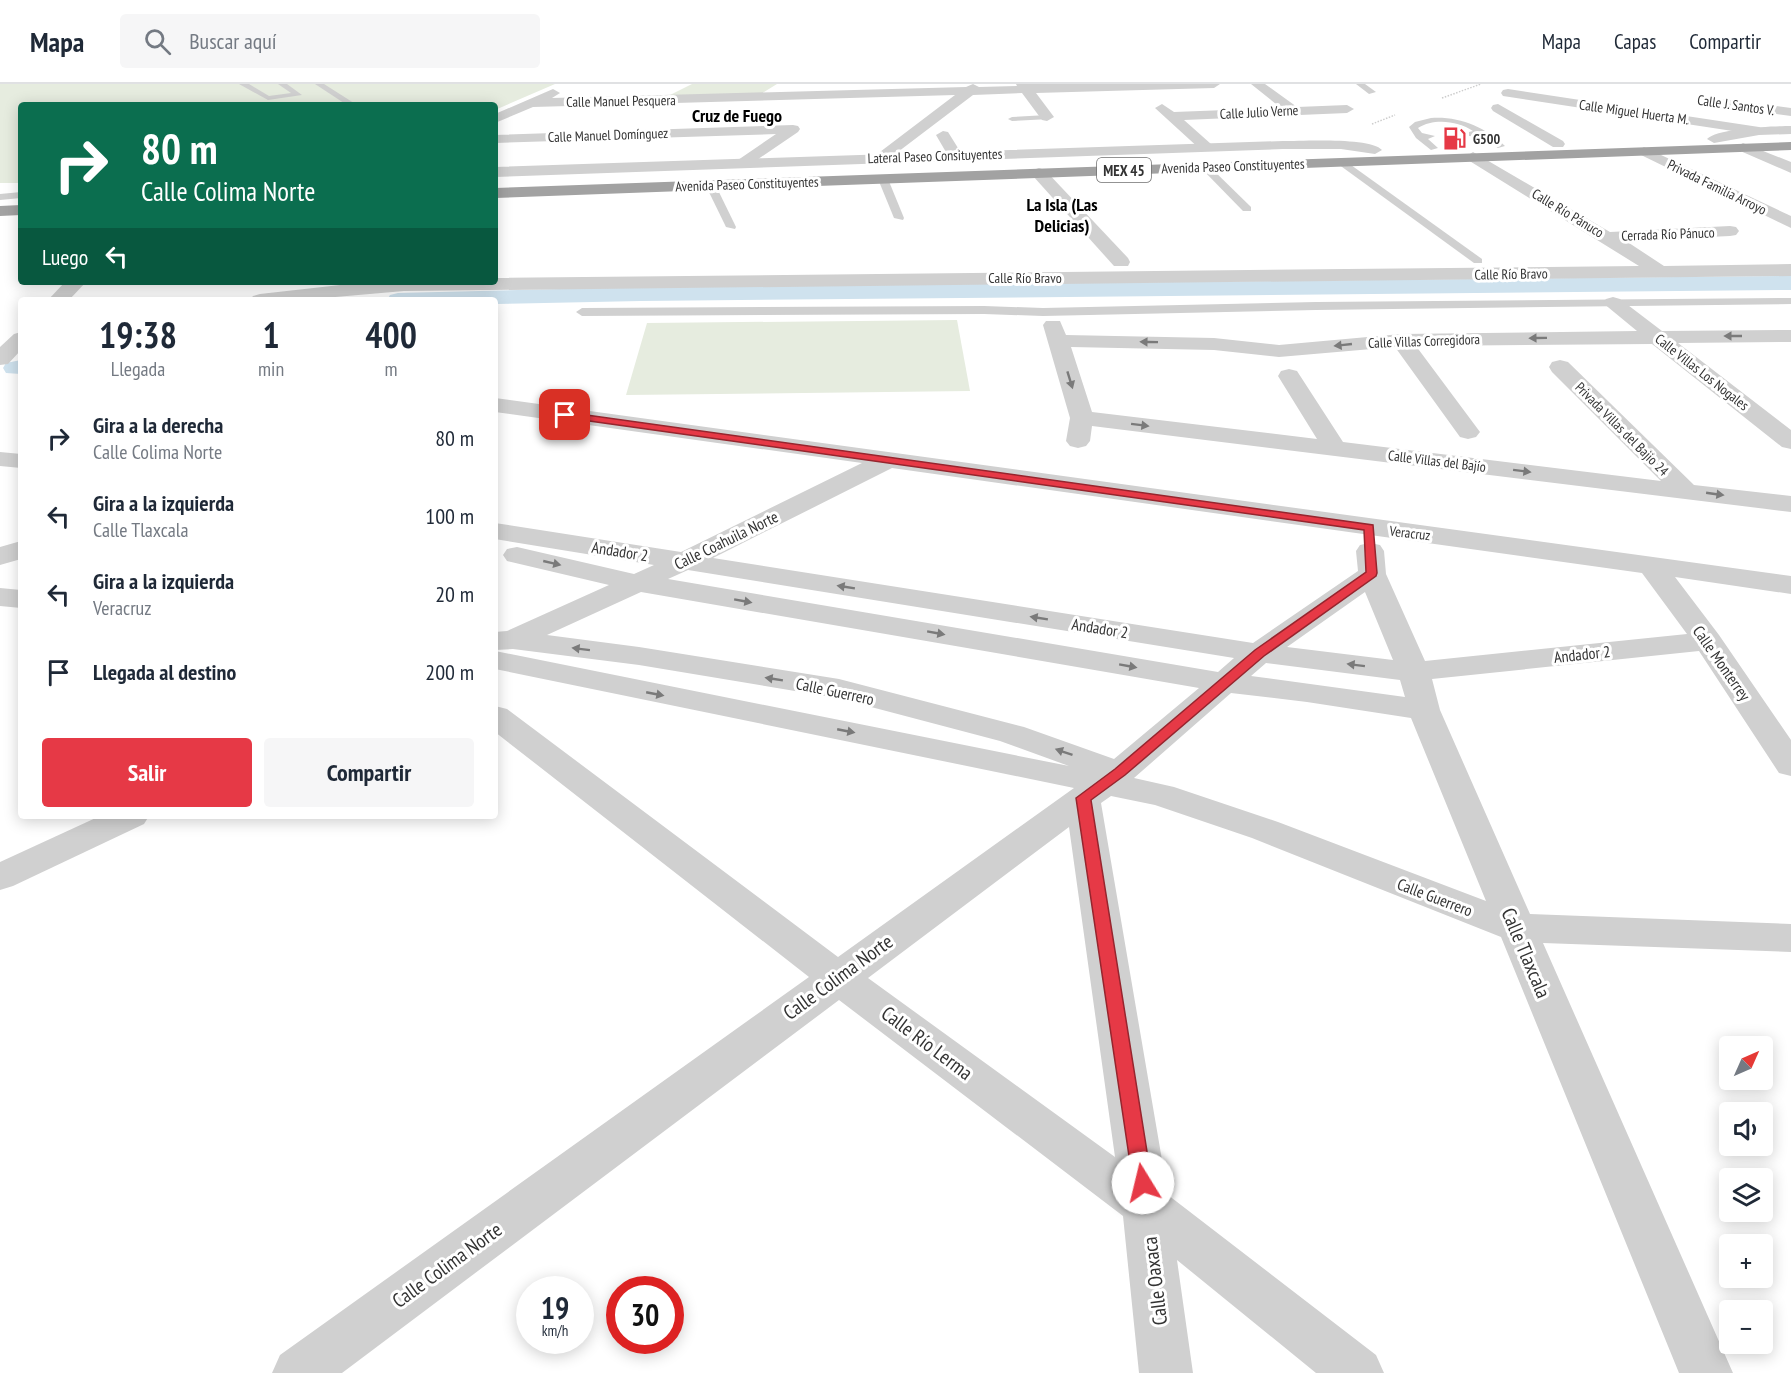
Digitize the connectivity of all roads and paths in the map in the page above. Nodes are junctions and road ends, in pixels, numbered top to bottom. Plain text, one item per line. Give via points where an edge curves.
1 (243, 84) edge
2 (282, 84) edge
3 (319, 84) edge
4 (689, 84) edge
5 (864, 84) edge
6 (1214, 84) edge
7 (1257, 84) edge
8 (1360, 84) edge
9 (1137, 85) edge
10 (973, 87) edge
11 (1024, 87) edge
12 (563, 89) dead end
13 (1372, 92) dead end
14 (1508, 93) dead end
15 (849, 94) junction
16 (1298, 94) dead end
17 (1277, 98) junction
18 (655, 100) junction
19 (348, 102) edge
20 (532, 103) junction
21 (1498, 108) dead end
22 (1347, 109) dead end
23 (1293, 110) junction
24 (821, 112) dead end
25 (1791, 112) edge
26 (1171, 116) junction
27 (1047, 117) joint
28 (498, 118) edge
29 (1012, 119) dead end
30 (1683, 124) junction
31 (1791, 129) edge
32 (1760, 131) junction
33 (1483, 134) junction
34 (944, 135) dead end
35 (1465, 135) dead end
36 (1791, 137) edge
37 (498, 139) edge
38 (1714, 139) junction
39 (1433, 142) junction
40 (1558, 144) junction
41 (1501, 146) junction
42 (1791, 146) edge
43 (1206, 147) junction
44 (1748, 147) junction
45 (1375, 150) junction
46 (1791, 150) edge
47 (1644, 151) junction
48 (956, 156) junction
49 (1473, 157) junction
50 (881, 158) junction
51 (1341, 162) junction
52 (743, 163) junction
53 (1206, 167) junction
54 (1791, 168) edge
55 (498, 172) edge
56 (1039, 173) junction
57 (884, 179) junction
58 (498, 183) edge
59 (711, 186) junction
60 (498, 193) edge
61 (18, 196) edge
62 (0, 199) edge
63 (18, 200) edge
64 (1247, 209) dead end
65 (18, 210) edge
66 (0, 211) edge
67 (899, 218) dead end
68 (1791, 223) edge
69 (731, 227) dead end
70 (1730, 231) dead end
71 (1607, 237) junction
72 (1478, 261) dead end
73 (1121, 262) dead end
74 (1791, 270) edge
75 (1661, 272) junction
76 (498, 284) edge
77 (73, 285) edge
78 (404, 285) edge
79 (61, 297) edge
80 (281, 297) edge
81 (1791, 301) edge
82 (1613, 303) junction
83 (582, 312) dead end
84 (1657, 336) junction
85 (1791, 336) edge
86 (1401, 340) junction
87 (18, 342) edge
88 (8, 356) edge
89 (1560, 367) dead end
90 (1289, 376) dead end
91 (498, 405) edge
92 (1080, 430) joint
93 (1468, 432) dead end
94 (1791, 442) edge
95 (1335, 448) junction
96 (890, 459) junction
97 (1685, 490) junction
98 (1791, 504) edge
99 (1369, 527) junction
100 (498, 531) edge
101 (18, 550) edge
102 (498, 551) edge
103 (0, 557) edge
104 (683, 561) junction
105 (1650, 564) junction
106 (1371, 573) junction
107 (639, 583) junction
108 (1791, 585) edge
109 (0, 597) edge
110 (18, 599) edge
111 (1708, 641) junction
112 (499, 647) edge
113 (1259, 653) junction
114 (1414, 672) junction
115 (1225, 683) junction
116 (1424, 710) junction
117 (498, 718) edge
118 (1791, 765) edge
119 (1102, 785) junction
120 (125, 819) edge
121 (0, 877) edge
122 (1516, 928) junction
123 (1791, 938) edge
124 (837, 977) junction
125 (1146, 1206) junction
126 (300, 1373) edge
127 (1166, 1373) edge
128 (1357, 1373) edge
129 (1706, 1373) edge

1 - 2 lane via 268,98 298,95
3 - 19 lane
4 - 18 street
5 - 15 street
6 - 9 street, Calle Manuel Pesquera
7 - 17 street
8 - 13 lane
9 - 11 street, Calle Manuel Pesquera
9 - 26 street
10 - 11 street, Calle Manuel Pesquera
10 - 15 street, Calle Manuel Pesquera
10 - 50 street
11 - 27 street
12 - 20 street
14 - 30 street, Calle Miguel Huerta M.
15 - 18 street, Calle Manuel Pesquera
15 - 24 street
16 - 17 street
17 - 23 street
18 - 20 street, Calle Manuel Pesquera
20 - 28 street
21 - 40 street
22 - 23 street, Calle Julio Verne
23 - 26 street, Calle Julio Verne
25 - 30 street, Calle J. Santos V. via 1707,98
26 - 43 street
27 - 29 lane
30 - 32 street, Calle Miguel Huerta M.
31 - 32 street
32 - 38 street
33 - 35 lane
33 - 39 lane via 1465,124 1428,121 1413,127 1419,136
33 - 41 lane
34 - 48 street
36 - 38 highway, Avenida Paseo Constituyentes / MEX 45
37 - 52 street, Calle Manuel Domínguez via 798,126
38 - 40 highway, Avenida Paseo Constituyentes / MEX 45
39 - 41 highway, Avenida Paseo Constituyentes / MEX 45
39 - 45 highway, Avenida Paseo Constituyentes / MEX 45
40 - 41 highway, Avenida Paseo Constituyentes / MEX 45
42 - 44 highway, Avenida Paseo Constituyentes / MEX 45
43 - 45 street, Lateral Paseo Consituyentes via 1335,145
43 - 48 street, Lateral Paseo Consituyentes
44 - 46 street
44 - 47 highway, Avenida Paseo Constituyentes / MEX 45
44 - 54 street
45 - 58 highway, Avenida Paseo Constituyentes / MEX 45
47 - 49 highway, Avenida Paseo Constituyentes / MEX 45
47 - 68 street, Privada Familia Arroyo
48 - 50 street, Lateral Paseo Consituyentes
49 - 51 highway, Avenida Paseo Constituyentes / MEX 45
49 - 71 street, Calle Río Pánuco
50 - 52 street, Lateral Paseo Consituyentes
51 - 53 highway, Avenida Paseo Constituyentes / MEX 45
51 - 72 lane
52 - 55 street, Lateral Paseo Consituyentes
53 - 56 highway, Avenida Paseo Constituyentes / MEX 45
53 - 64 lane
56 - 57 highway, Avenida Paseo Constituyentes / MEX 45
56 - 73 street
57 - 59 highway, Avenida Paseo Constituyentes / MEX 45
57 - 67 lane
59 - 60 highway, Avenida Paseo Constituyentes / MEX 45
59 - 69 lane
61 - 62 lane
62 - 63 highway
65 - 66 highway
70 - 71 street, Cerrada Río Pánuco
71 - 75 street, Calle Río Pánuco
74 - 75 street, Calle Río Bravo
75 - 76 street, Calle Río Bravo
77 - 79 street
78 - 80 street, Calle Río Bravo
81 - 82 lane
82 - 83 lane via 1043,312
82 - 84 street, Calle Villas Los Nogales
85 -> 84 street, Calle Villas Corregidora
84 -> 86 street, Calle Villas Corregidora
84 - 94 street, Calle Villas Los Nogales
86 -> 92 street, Calle Villas Corregidora via 1279,351 1056,333
86 - 93 street
87 - 88 street
89 - 97 street, Privada Villas del Bajio 24
90 - 95 street
91 - 96 street, Veracruz
92 -> 95 street, Calle Villas del Bajío
95 -> 97 street, Calle Villas del Bajío
96 - 99 street, Veracruz
96 - 104 street, Calle Coahuila Norte
97 -> 98 street, Calle Villas del Bajío
99 - 105 street, Veracruz
99 - 106 street, Calle Tlaxcala
100 - 104 street, Andador 2
101 - 103 street
102 -> 107 street, Andador 2
104 - 107 street, Calle Coahuila Norte
113 -> 104 street, Andador 2
105 - 108 street, Veracruz
105 - 111 street, Calle Monterrey
106 - 113 street, Calle Colima Norte
106 - 114 street, Calle Tlaxcala
107 - 112 street, Calle Coahuila Norte
107 -> 115 street, Andador 2
109 - 110 street
111 - 114 street, Andador 2
111 - 118 street, Calle Monterrey
112 - 119 street, Calle Guerrero
114 -> 113 street, Andador 2
113 - 115 street, Calle Colima Norte
114 - 116 street, Calle Tlaxcala
115 - 116 street, Andador 2
115 - 119 street, Calle Colima Norte
116 - 122 street, Calle Tlaxcala
117 - 124 street, Calle Río Lerma
119 - 122 street, Calle Guerrero via 1162,795 1265,830
119 - 124 street, Calle Colima Norte
119 - 125 street, Calle Oaxaca
120 - 121 street
122 - 123 street, Calle Guerrero
122 - 129 street, Calle Tlaxcala
124 - 125 street, Calle Río Lerma
124 - 126 street, Calle Colima Norte
125 - 127 street, Calle Oaxaca
125 - 128 street, Calle Río Lerma

